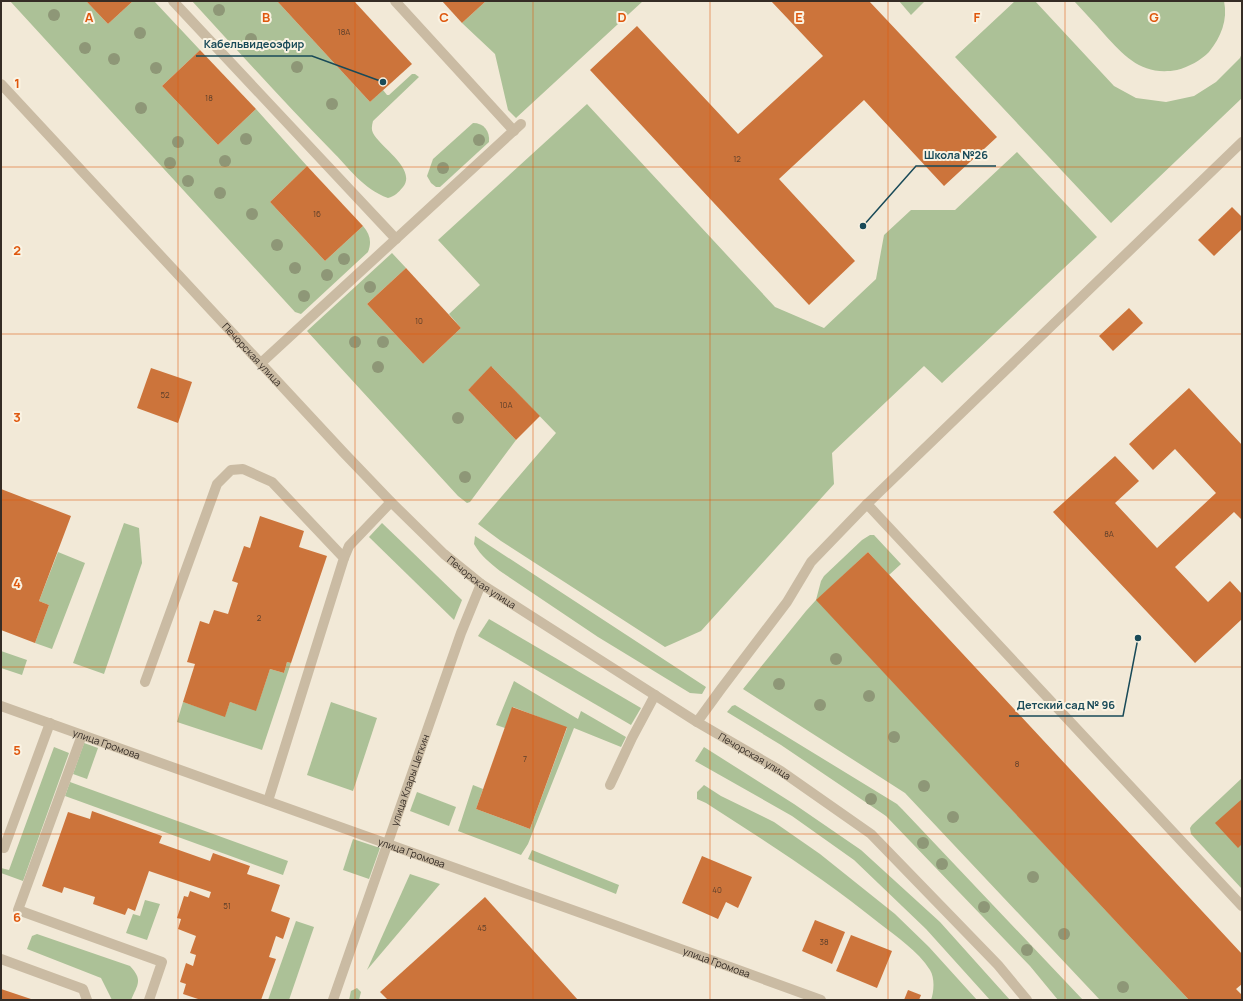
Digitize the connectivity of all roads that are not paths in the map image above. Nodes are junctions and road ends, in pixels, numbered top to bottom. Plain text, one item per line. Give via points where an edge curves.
1 (173, 1) edge
2 (395, 1) edge
3 (1, 84) edge
4 (1242, 142) edge
5 (396, 239) junction
6 (261, 363) junction
7 (391, 502) junction
8 (867, 504) junction
9 (344, 558) junction
10 (481, 584) junction
11 (145, 682) dead end
12 (655, 696) junction
13 (1, 706) edge
14 (697, 722) junction
15 (50, 723) junction
16 (82, 735) junction
17 (610, 785) dead end
18 (268, 801) junction
19 (387, 844) junction
20 (1, 847) edge
21 (1242, 906) edge
22 (1, 958) edge
23 (87, 1000) edge
24 (149, 1000) edge
25 (333, 1000) edge
26 (821, 1000) edge
27 (1027, 1000) edge

1 - 5 street
2 - 5 street via 518,128
3 - 6 street, Печорская улица
4 - 8 street
5 - 6 street
6 - 7 street, Печорская улица
7 - 9 street via 348,546
7 - 10 street, Печорская улица via 444,554
8 - 14 street via 811,562 787,602
8 - 21 street
9 - 11 street via 272,482 243,469 231,470 217,484
9 - 18 street
10 - 12 street, Печорская улица
10 - 19 street, улица Клары Цеткин via 461,633
12 - 14 street, Печорская улица
12 - 17 street
13 - 15 street, улица Громова
14 - 27 street, Печорская улица via 782,771 871,834 998,965
15 - 16 street, улица Громова
15 - 20 street via 4,848
16 - 18 street, улица Громова
16 - 24 street via 18,910 162,962
18 - 19 street, улица Громова
19 - 25 street, улица Клары Цеткин
19 - 26 street, улица Громова
22 - 23 street via 83,989

